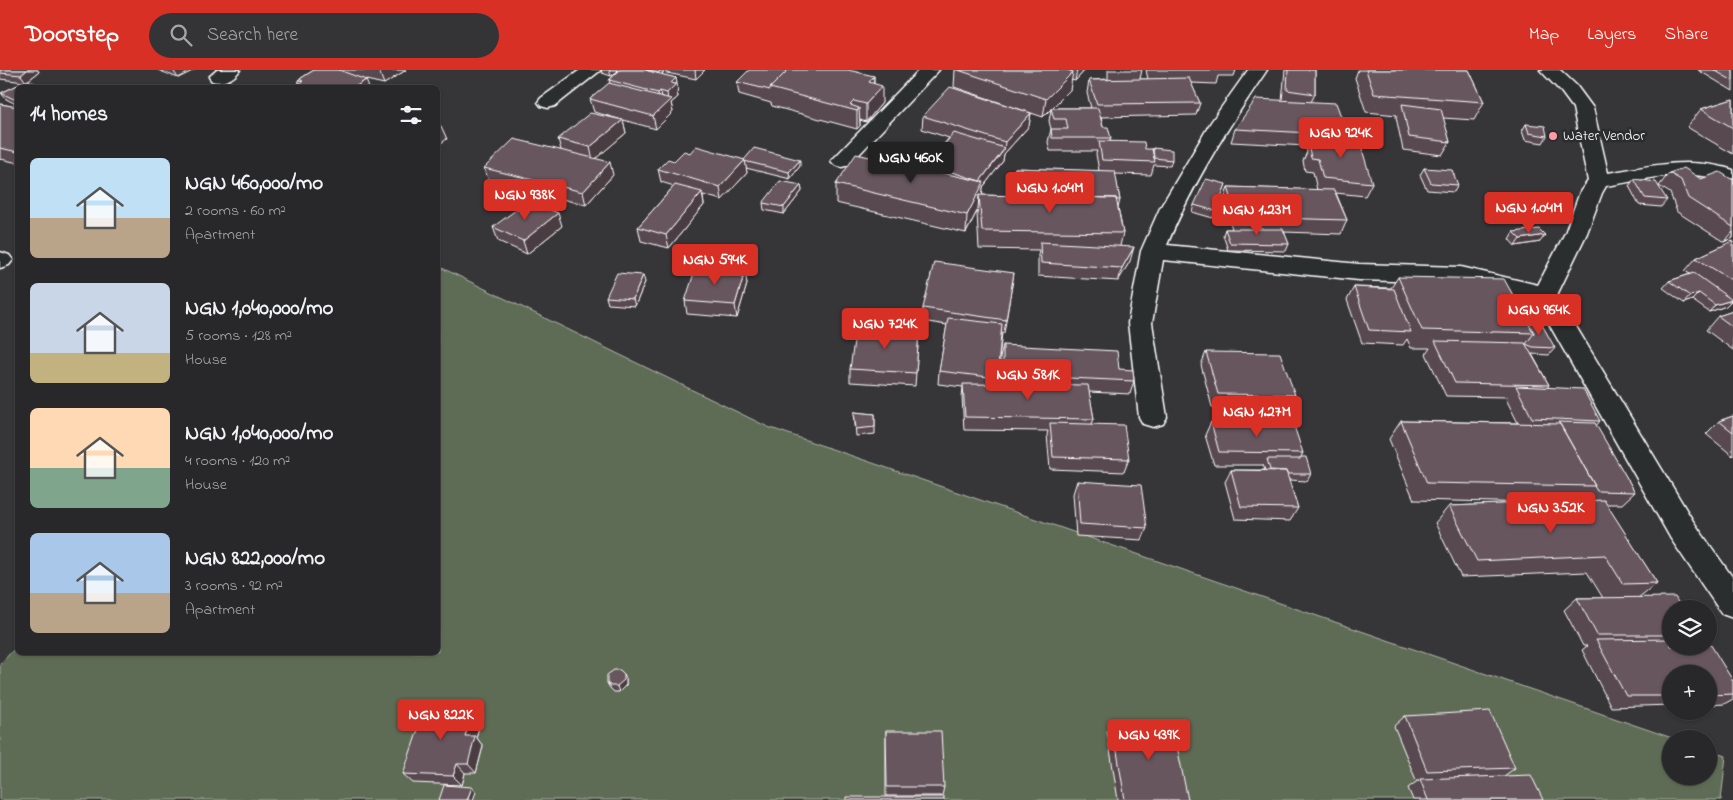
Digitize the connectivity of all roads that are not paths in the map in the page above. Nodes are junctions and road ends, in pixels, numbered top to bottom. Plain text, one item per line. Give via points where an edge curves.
1 (592, 70) edge
2 (930, 70) edge
3 (1258, 70) edge
4 (1550, 70) edge
5 (548, 102) dead end
6 (842, 161) dead end
7 (1733, 177) edge
8 (1599, 181) junction
9 (1152, 252) junction
10 (1544, 295) junction
11 (1153, 418) dead end
12 (1733, 604) edge

1 - 5 street
2 - 6 street
3 - 9 street via 1176,199
4 - 8 street via 1570,89 1582,108
7 - 8 street via 1704,169 1684,168
8 - 10 street
9 - 10 street via 1359,272 1461,275
9 - 11 street via 1140,323
10 - 12 street via 1682,530

